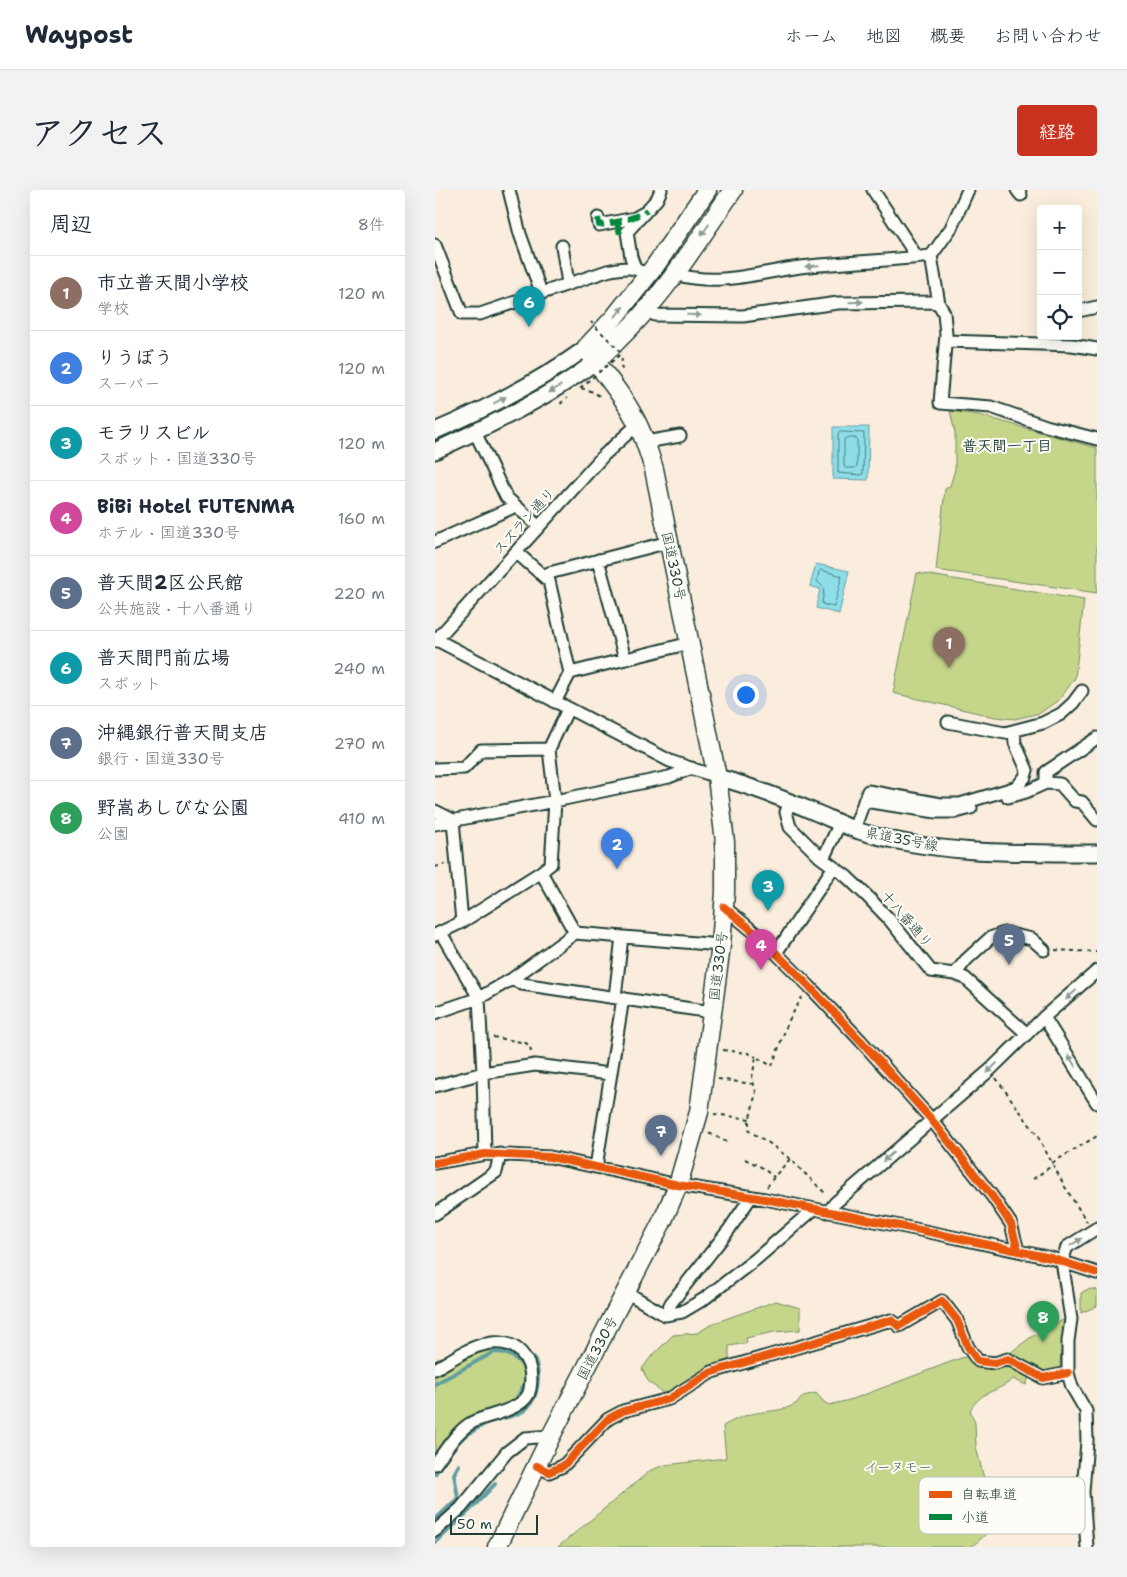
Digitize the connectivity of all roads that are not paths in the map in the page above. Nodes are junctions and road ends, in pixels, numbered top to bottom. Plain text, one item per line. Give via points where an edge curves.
1 (509, 190) edge
2 (661, 190) edge
3 (707, 190) edge
4 (733, 190) edge
5 (873, 190) edge
6 (968, 190) edge
7 (647, 210) junction
8 (598, 218) dead end
9 (617, 222) junction
10 (621, 238) dead end
11 (435, 245) edge
12 (562, 246) dead end
13 (931, 256) junction
14 (917, 257) junction
15 (642, 272) junction
16 (675, 274) junction
17 (568, 283) junction
18 (541, 292) junction
19 (939, 304) junction
20 (1097, 307) edge
21 (648, 308) junction
22 (1082, 309) edge
23 (946, 341) junction
24 (1072, 341) edge
25 (1097, 350) edge
26 (590, 355) junction
27 (638, 424) junction
28 (435, 432) edge
29 (475, 432) junction
30 (681, 436) dead end
31 (1097, 439) edge
32 (646, 442) junction
33 (435, 451) edge
34 (516, 506) junction
35 (539, 527) junction
36 (435, 542) edge
37 (669, 542) junction
38 (516, 552) junction
39 (598, 560) junction
40 (545, 576) junction
41 (435, 640) edge
42 (690, 643) junction
43 (625, 659) junction
44 (570, 673) junction
45 (1082, 691) dead end
46 (555, 702) junction
47 (568, 708) junction
48 (948, 722) dead end
49 (1014, 731) junction
50 (1097, 738) edge
51 (549, 749) junction
52 (692, 768) junction
53 (435, 769) edge
54 (717, 777) junction
55 (1046, 782) junction
56 (555, 801) junction
57 (864, 801) junction
58 (791, 802) junction
59 (435, 811) edge
60 (453, 820) junction
61 (1097, 820) edge
62 (435, 824) edge
63 (847, 826) junction
64 (1097, 852) edge
65 (823, 859) junction
66 (833, 868) junction
67 (541, 872) junction
68 (724, 907) junction
69 (462, 922) junction
70 (575, 933) junction
71 (438, 934) edge
72 (622, 937) junction
73 (721, 945) junction
74 (1044, 950) road end
75 (776, 953) junction
76 (1097, 970) edge
77 (955, 974) junction
78 (512, 979) junction
79 (619, 997) junction
80 (479, 998) junction
81 (712, 1012) junction
82 (435, 1013) edge
83 (1044, 1017) junction
84 (1027, 1034) junction
85 (483, 1073) junction
86 (610, 1074) junction
87 (435, 1086) edge
88 (1097, 1103) edge
89 (931, 1120) junction
90 (485, 1154) junction
91 (500, 1154) junction
92 (435, 1163) edge
93 (596, 1167) junction
94 (678, 1185) junction
95 (751, 1197) junction
96 (814, 1209) junction
97 (828, 1212) junction
98 (435, 1214) edge
99 (1095, 1229) edge
100 (1018, 1251) junction
101 (1062, 1261) junction
102 (1097, 1273) edge
103 (626, 1292) junction
104 (665, 1315) junction
105 (435, 1369) edge
106 (1068, 1373) junction
107 (1092, 1411) edge
108 (551, 1436) junction
109 (1092, 1443) edge
110 (435, 1464) edge
111 (537, 1466) junction
112 (1085, 1481) edge
113 (1085, 1520) edge
114 (435, 1531) edge
115 (497, 1547) edge
116 (1087, 1547) edge

1 - 18 street via 520,234
2 - 7 street
3 - 15 highway
4 -> 16 highway
5 - 14 street
6 - 13 street via 951,228
7 - 9 street via 635,218
7 - 15 street via 627,232 631,257
8 - 9 street via 599,225
9 - 10 street
11 - 18 street via 462,314 480,314
12 - 17 street
13 - 14 street
13 - 19 street
14 -> 16 street via 799,267 728,280 703,280
15 - 17 street via 625,267
26 -> 15 highway
16 - 21 highway
17 - 18 street
21 -> 19 street via 655,315 743,316 838,303
19 - 23 street via 944,313
20 - 22 street
21 - 26 highway via 626,333
23 - 24 street
23 - 31 street via 940,403 991,407
24 - 25 street
26 - 27 highway, 国道330号
28 -> 26 main road
26 -> 29 main road via 570,381
27 - 32 highway, 国道330号
27 - 35 street, スズラン通り via 604,455
29 - 33 main road
29 - 34 street via 506,497
30 - 32 street
32 - 37 highway, 国道330号
34 - 35 street
34 - 36 street
35 - 38 street, スズラン通り
37 - 39 street
37 - 42 highway, 国道330号
38 - 40 street
38 - 41 street, スズラン通り
39 - 40 street
39 - 43 street
40 - 44 street via 549,581
41 - 46 street
42 - 43 street
42 - 54 highway, 国道330号
43 - 44 street
44 - 46 street
45 - 49 street via 1061,714
46 - 47 street
47 - 51 street
47 - 52 street via 670,761
48 - 49 street via 1005,733
49 - 57 street via 1015,743 1027,770 1017,787 959,804 941,804 868,791
50 - 55 street via 1046,772
51 - 53 street via 481,750 464,768
51 - 56 street
52 - 54 street
52 - 56 street
54 - 58 main road, 県道35号線
54 - 68 highway, 国道330号 via 725,842
55 - 57 street via 1025,792 956,812
55 - 61 street via 1060,784
56 - 60 street
56 - 67 street via 551,864
57 - 63 street
58 - 63 main road, 県道35号線
58 - 65 street, 十八番通り via 786,812 790,827
59 - 60 street
60 - 62 street
60 - 69 street
63 - 64 main road, 県道35号線 via 891,839 937,847 1013,853
63 - 65 street
65 - 66 street, 十八番通り
66 - 75 street
66 - 77 street, 十八番通り via 846,876 889,919 931,971
67 - 69 street
67 - 70 street
68 - 73 highway, 国道330号
68 - 75 street
69 - 71 street
70 - 72 street
70 - 78 street
71 - 80 street
72 - 73 street
72 - 79 street
73 - 81 highway, 国道330号
74 - 77 street via 1032,939 1004,933 990,938
75 - 89 street
76 -> 83 street
77 - 84 street, 十八番通り via 965,978
78 - 79 street via 522,984
78 - 80 street
79 - 81 street
79 - 86 street
80 - 82 street
80 - 85 street
81 - 94 highway, 国道330号 via 697,1121
83 - 84 street
88 -> 83 street
84 -> 89 street
85 - 86 street via 535,1065
85 - 87 street
85 - 90 street
86 - 93 street
89 -> 97 street
89 - 100 street via 1011,1224
90 - 91 street
90 - 92 street
91 - 93 street via 550,1157
91 - 98 street via 496,1172
93 - 94 street
94 - 95 street
94 - 103 highway, 国道330号
95 - 96 street
95 - 104 street
96 - 97 street
96 - 104 street via 705,1299 681,1312
97 - 100 street
101 -> 99 street via 1067,1247
100 - 101 street
101 - 102 street
101 - 106 street via 1071,1319
103 - 104 street
103 - 108 highway, 国道330号
105 - 110 street via 485,1344 497,1342 511,1345 523,1354 530,1366 531,1379 530,1392 521,1403 471,1423 453,1439
106 - 107 street via 1072,1387
106 - 111 street via 1043,1378 1008,1359 995,1363 978,1361 968,1347 957,1320 942,1301 899,1326 891,1320 712,1372 669,1399 623,1411 608,1419 563,1466 549,1472
107 - 109 street
108 - 111 highway, 国道330号
108 - 114 street via 525,1438 507,1452 461,1508
109 - 112 street
111 - 115 highway, 国道330号
113 - 116 street

